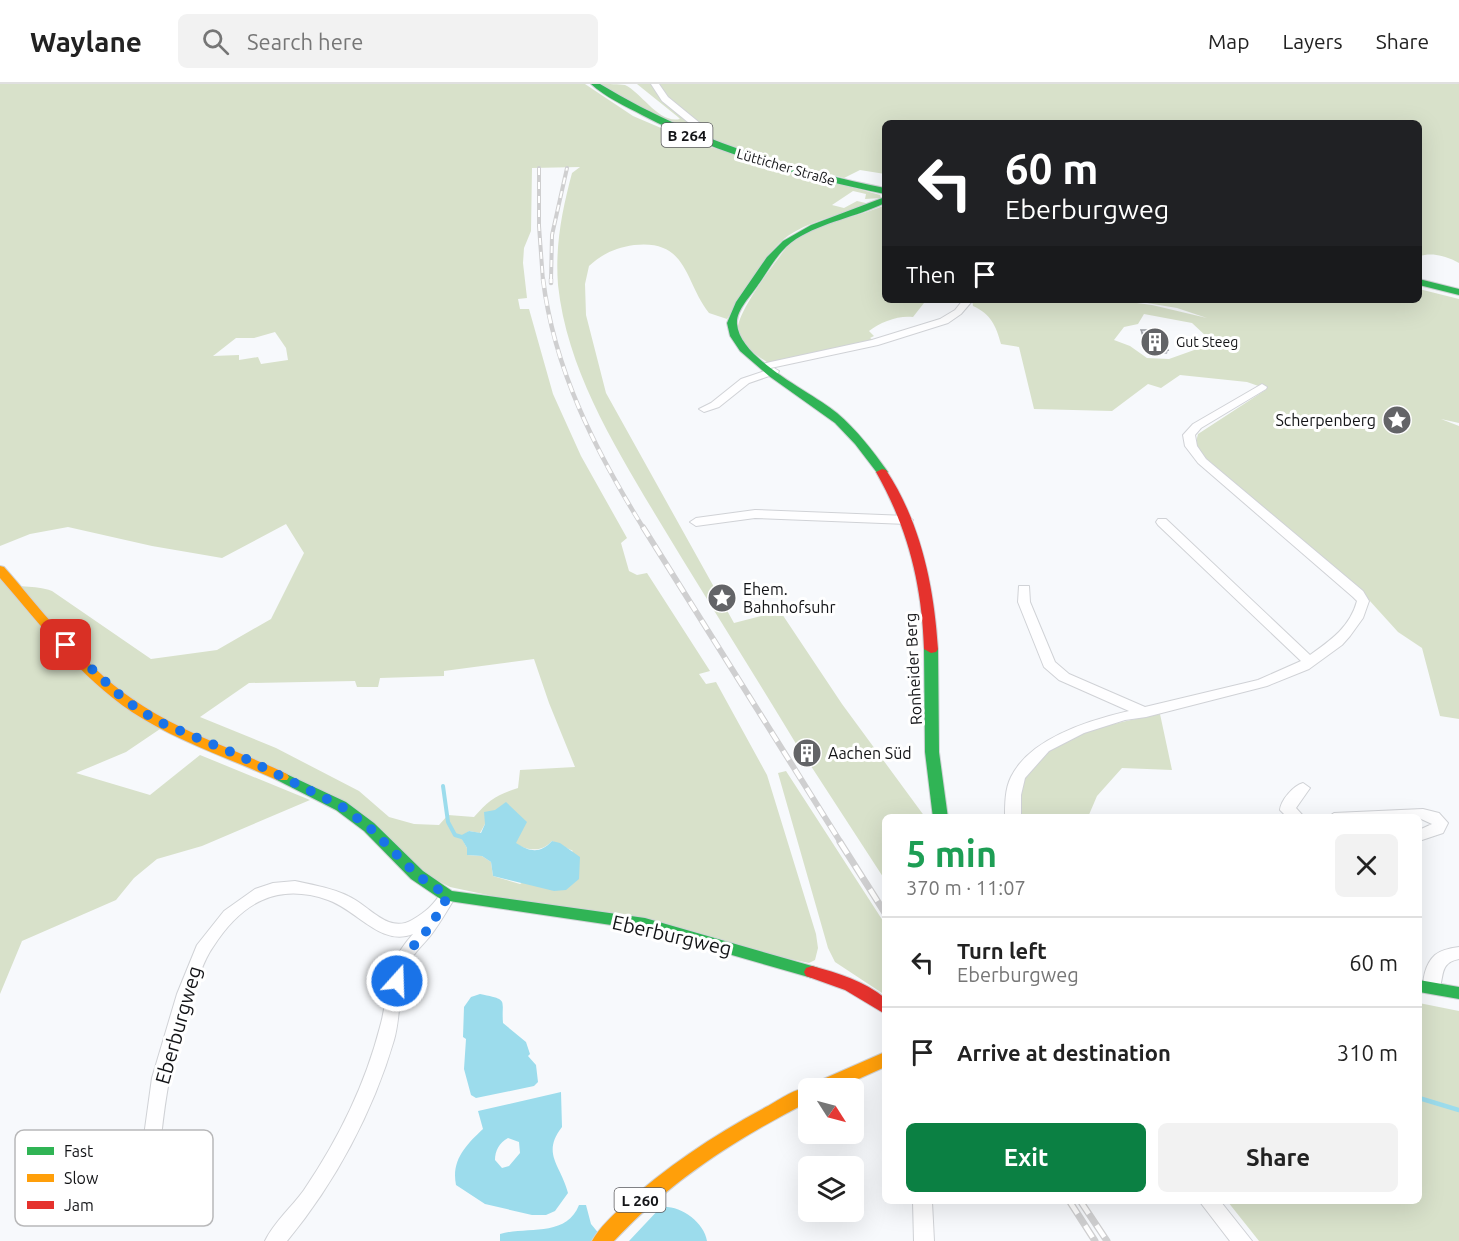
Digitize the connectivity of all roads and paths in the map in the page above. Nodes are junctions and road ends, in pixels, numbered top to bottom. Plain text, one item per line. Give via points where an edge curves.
1 (595, 84) edge
2 (655, 84) edge
3 (687, 135) junction
4 (882, 190) edge
5 (882, 201) edge
6 (1422, 283) edge
7 (1459, 292) edge
8 (966, 303) edge
9 (770, 369) junction
10 (1262, 387) dead end
11 (704, 410) dead end
12 (907, 520) junction
13 (696, 522) dead end
14 (1161, 522) dead end
15 (0, 570) edge
16 (1024, 589) dead end
17 (1310, 662) junction
18 (1146, 713) junction
19 (1304, 788) dead end
20 (940, 814) edge
21 (1012, 814) edge
22 (1293, 814) edge
23 (1422, 814) edge
24 (1422, 835) edge
25 (448, 896) junction
26 (435, 914) junction
27 (1459, 952) edge
28 (1425, 987) edge
29 (1459, 993) edge
30 (882, 1005) edge
31 (882, 1060) edge
32 (843, 1078) edge
33 (798, 1099) edge
34 (154, 1130) edge
35 (923, 1204) edge
36 (1212, 1204) edge
37 (274, 1241) edge
38 (602, 1241) edge
39 (924, 1241) edge
40 (1242, 1241) edge

1 - 3 street, Lütticher Straße / B 264 via 634,110
2 - 3 street via 665,99 698,126
3 - 4 street, Lütticher Straße / B 264 via 788,169
5 - 9 street, Ronheider Berg via 801,231 780,247 732,321 738,343
6 - 7 street
8 - 9 street via 944,321
9 - 11 street
9 - 12 street, Ronheider Berg via 831,414 860,444 892,489
10 - 17 street via 1197,426 1189,441 1202,461 1363,601 1359,615 1341,638
12 - 13 street via 755,514
12 - 20 street, Ronheider Berg via 922,576 930,634 933,789
14 - 17 street
15 - 25 street, Eberburgweg via 66,645 126,701 157,721 238,755 341,806 369,827 417,875
16 - 18 street via 1024,602 1049,664 1064,677
17 - 18 street via 1257,685
18 - 21 street via 1095,725 1048,746 1018,776
19 - 22 street via 1288,805
23 - 24 street via 1440,823 1438,830
25 - 26 street, Eberburgweg
25 - 30 street, Eberburgweg via 677,932 848,982
26 - 34 street, Eberburgweg via 406,931 390,931 345,901 295,887 261,893 230,915 205,945 188,983 161,1078
26 - 37 street, Eberburgweg via 430,927 403,958 390,1027 339,1150 305,1205
27 - 28 street via 1445,954 1437,962
28 - 29 street
31 - 32 street
33 - 38 street, L 260 via 748,1123 682,1164
35 - 39 street
36 - 40 street

